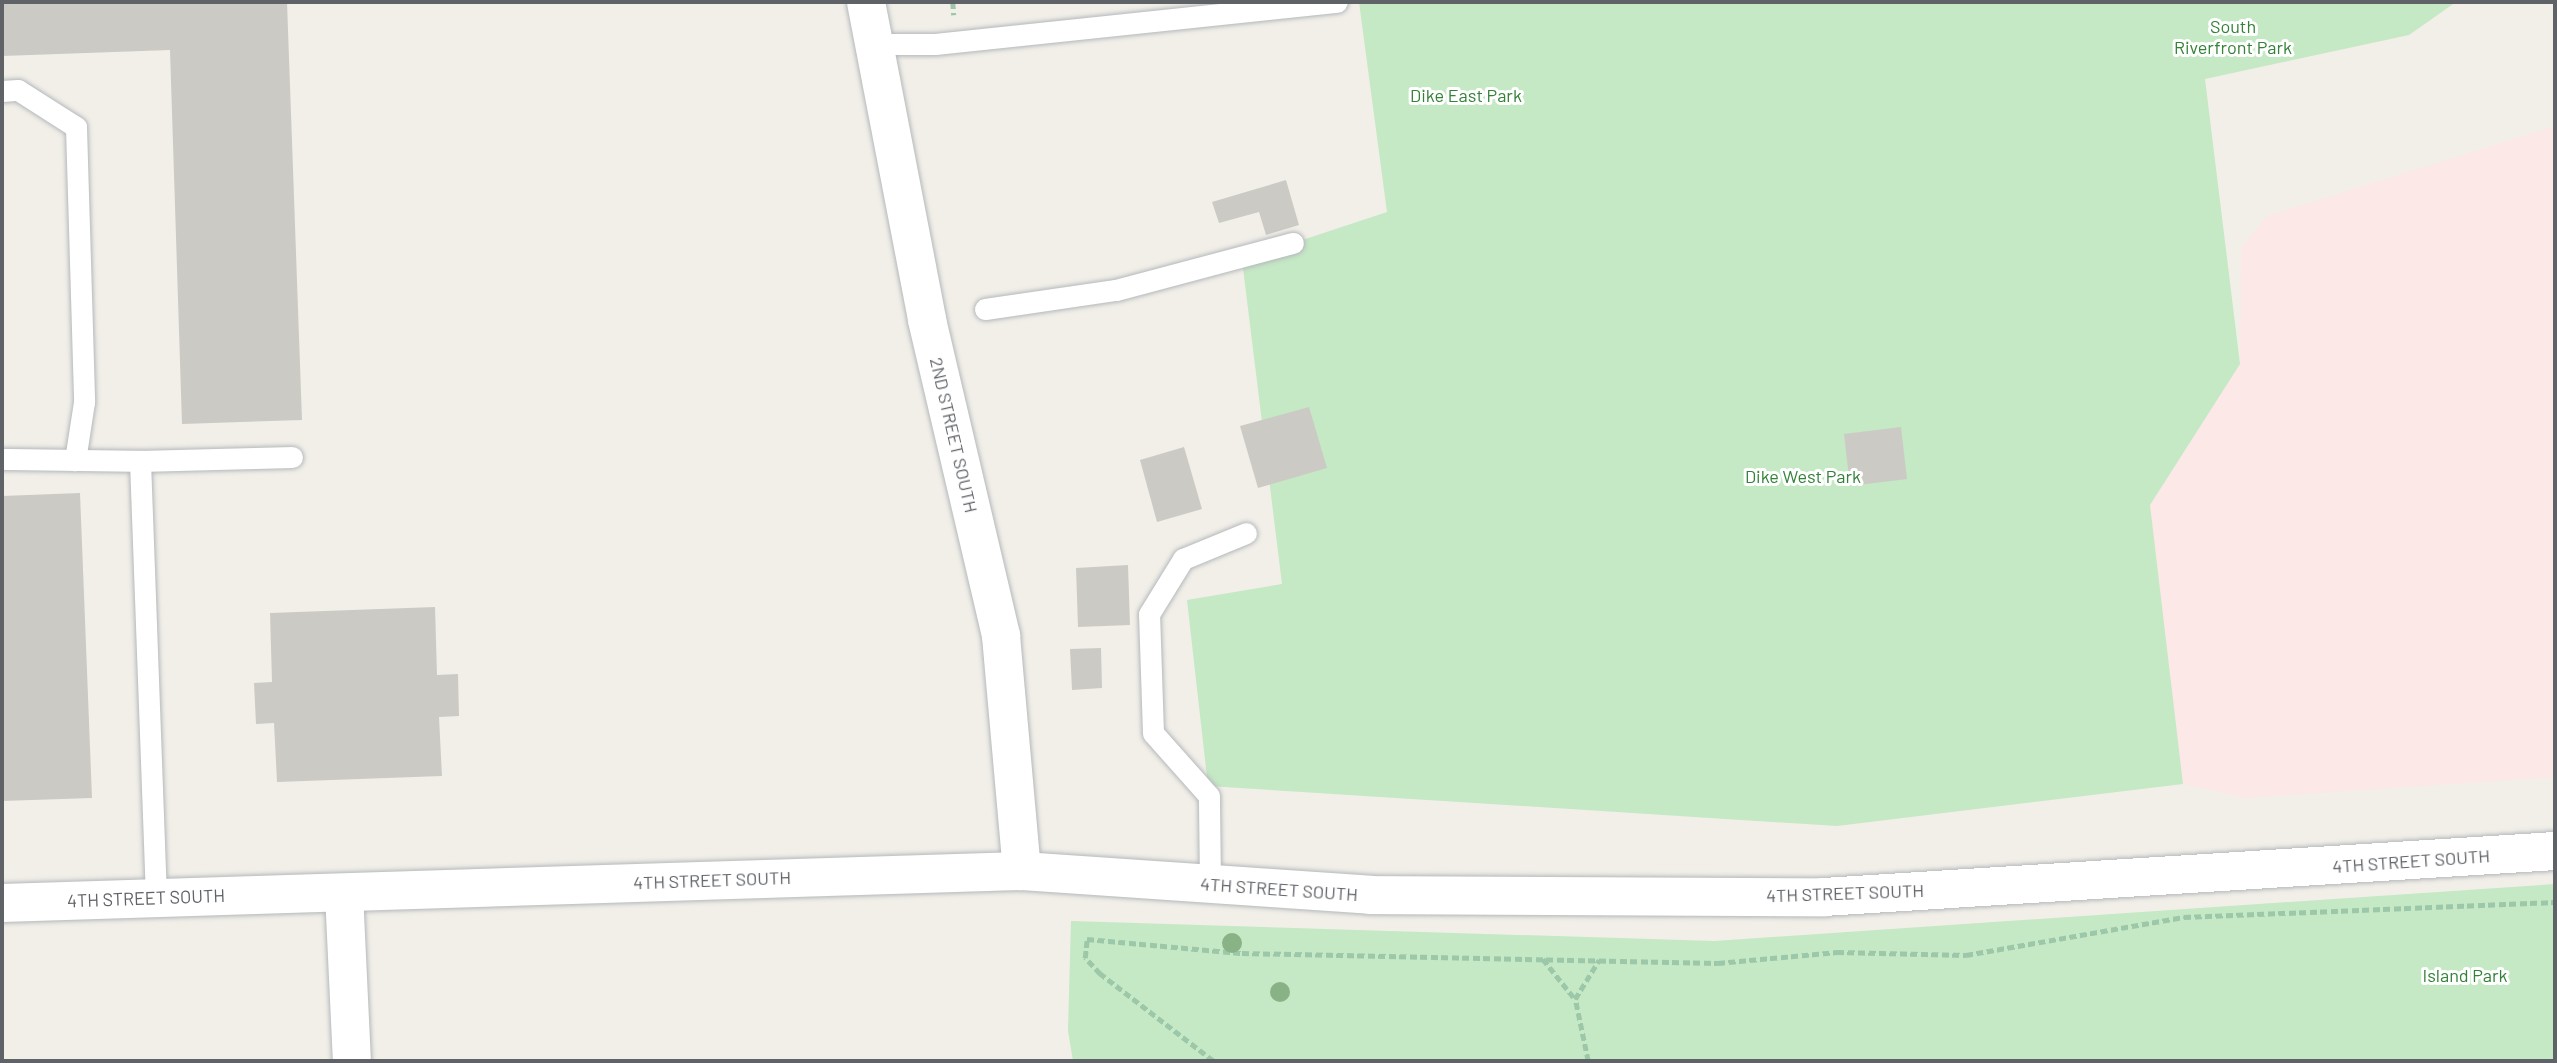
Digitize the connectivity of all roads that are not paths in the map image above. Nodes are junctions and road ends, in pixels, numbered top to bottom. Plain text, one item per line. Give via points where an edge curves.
1 (866, 2) edge
2 (1337, 2) edge
3 (871, 44) junction
4 (2, 90) edge
5 (1293, 243) dead end
6 (985, 309) dead end
7 (292, 457) dead end
8 (2, 459) edge
9 (75, 460) junction
10 (140, 461) junction
11 (1246, 533) dead end
12 (2555, 851) edge
13 (1022, 872) junction
14 (1210, 884) junction
15 (344, 893) junction
16 (156, 896) junction
17 (2, 903) edge
18 (352, 1061) edge

1 - 3 street, 2ND STREET SOUTH
2 - 3 lane via 935,44
3 - 13 street, 2ND STREET SOUTH via 927,320 1001,636
4 - 9 lane via 18,90 76,127 84,402
5 - 6 lane via 1116,290
7 - 10 lane
8 - 9 lane
9 - 10 lane
10 - 16 lane
11 - 14 lane via 1183,559 1149,614 1153,733 1209,796
12 - 14 street, 4TH STREET SOUTH via 1824,897 1370,895
13 - 14 street, 4TH STREET SOUTH
13 - 15 street, 4TH STREET SOUTH
15 - 16 street, 4TH STREET SOUTH
15 - 18 street
16 - 17 street, 4TH STREET SOUTH

